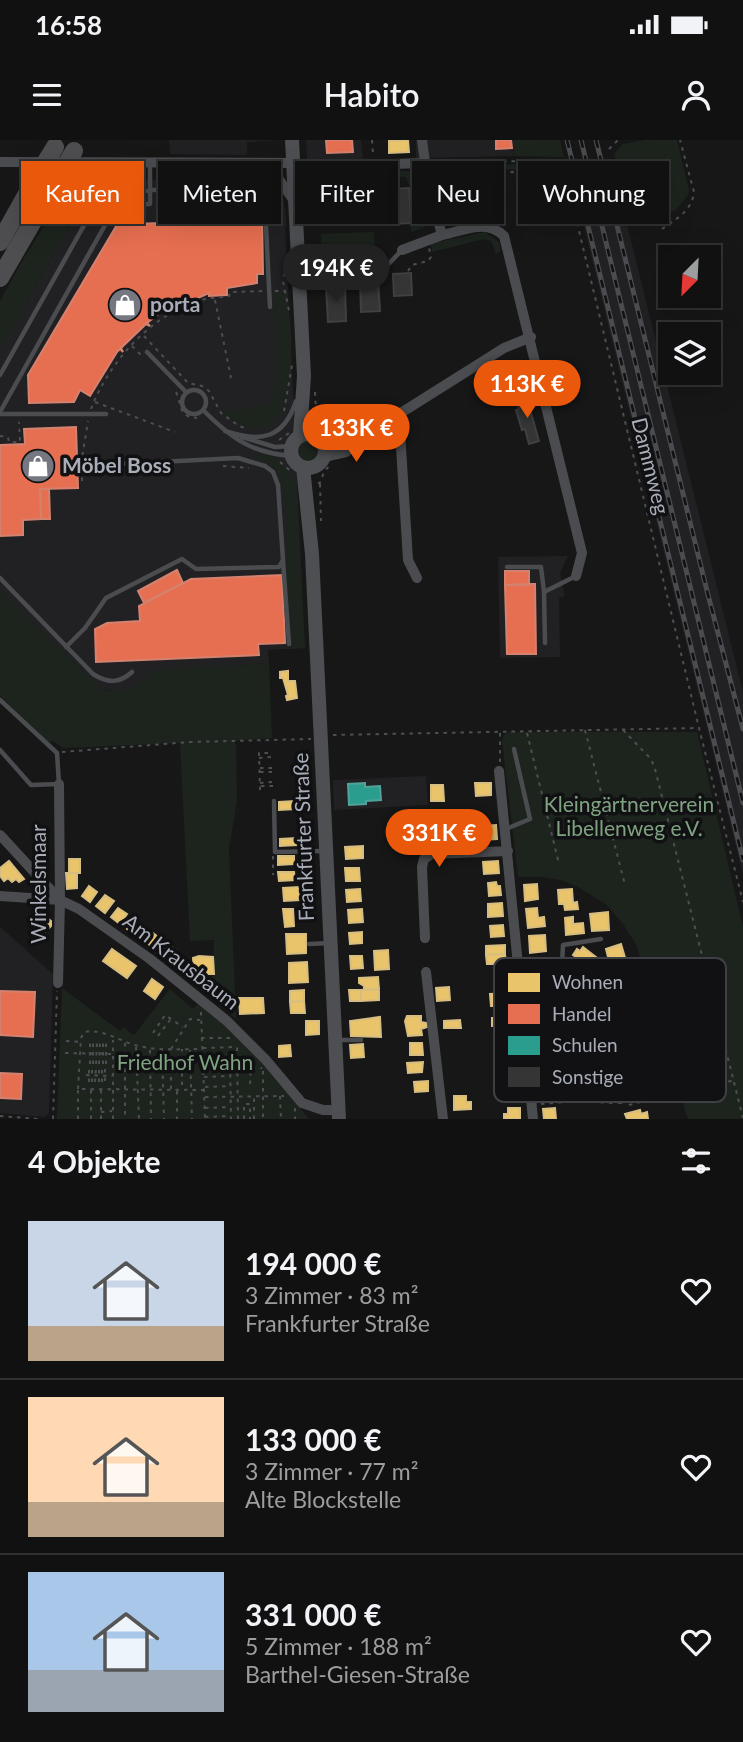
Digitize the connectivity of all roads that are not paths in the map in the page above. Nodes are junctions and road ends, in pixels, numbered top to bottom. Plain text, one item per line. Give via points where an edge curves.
1 (292, 140) edge
2 (422, 140) edge
3 (68, 145) edge
4 (298, 161) edge
5 (424, 161) edge
6 (0, 162) edge
7 (150, 163) junction
8 (158, 163) edge
9 (281, 182) edge
10 (150, 190) junction
11 (295, 202) edge
12 (296, 224) edge
13 (439, 224) edge
14 (442, 235) junction
15 (0, 242) edge
16 (402, 250) joint
17 (0, 278) edge
18 (319, 280) dead end
19 (270, 307) dead end
20 (531, 338) junction
21 (145, 354) road end
22 (0, 375) edge
23 (304, 376) junction
24 (186, 393) junction
25 (203, 410) junction
26 (0, 413) edge
27 (106, 414) dead end
28 (399, 415) junction
29 (225, 431) junction
30 (240, 436) junction
31 (251, 448) junction
32 (308, 451) junction
33 (238, 458) junction
34 (99, 466) dead end
35 (282, 560) junction
36 (507, 567) dead end
37 (576, 576) joint
38 (0, 578) edge
39 (417, 578) dead end
40 (544, 592) junction
41 (545, 642) dead end
42 (289, 643) dead end
43 (66, 647) junction
44 (132, 673) dead end
45 (0, 700) edge
46 (514, 749) dead end
47 (0, 750) edge
48 (499, 771) road end
49 (59, 784) junction
50 (274, 801) dead end
51 (506, 829) junction
52 (0, 835) edge
53 (325, 851) junction
54 (508, 851) junction
55 (0, 896) edge
56 (60, 900) junction
57 (425, 938) dead end
58 (601, 939) dead end
59 (330, 943) junction
60 (309, 944) dead end
61 (519, 958) edge
62 (562, 958) edge
63 (426, 972) dead end
64 (58, 983) road end
65 (361, 1040) dead end
66 (335, 1041) junction
67 (339, 1115) edge
68 (443, 1119) edge

1 - 4 main road, Frankfurter Straße
2 - 5 street
3 - 15 highway, bridge via 37,176
3 - 17 highway, bridge via 57,180
6 - 7 street
7 - 8 street
7 - 10 lane
9 - 11 street
10 - 19 lane via 244,189 262,202
10 - 22 lane via 102,196
10 - 26 lane via 150,204 113,211
12 - 23 main road, Frankfurter Straße
13 - 14 street
14 - 16 street
14 - 20 street via 485,225 504,236
16 - 18 lane via 378,275
20 - 28 street via 504,348
20 - 37 street via 583,553
21 - 24 lane
23 - 30 lane via 289,419 262,437
23 - 32 main road, Frankfurter Straße
23 - 32 main road, Frankfurter Straße via 311,419
24 - 25 lane via 197,389 203,393
24 - 25 lane via 182,400 187,411 197,414
25 - 29 lane
26 - 27 lane
28 - 32 street via 339,451
28 - 39 street via 408,560
29 - 30 lane
29 - 31 lane
30 - 32 lane
31 - 32 lane via 275,455
31 - 33 lane
32 - 53 main road, Frankfurter Straße
33 - 34 lane
33 - 35 lane via 265,466 277,479
35 - 42 lane
35 - 43 lane via 279,568 196,569 182,559 106,598
36 - 40 lane via 541,567
37 - 40 lane
38 - 43 lane
40 - 41 lane
43 - 44 lane via 108,682
45 - 49 lane via 57,753
46 - 51 lane via 530,819
47 - 49 lane via 31,785
48 - 51 street
49 - 56 street, Winkelsmaar
50 - 53 lane via 275,852
51 - 54 street
52 - 56 street, Am Krausbaum
53 - 59 main road, Frankfurter Straße
54 - 57 street via 432,854 424,859
54 - 61 street
55 - 56 street
56 - 64 street, Winkelsmaar
56 - 67 street, Am Krausbaum via 141,953 205,1003 251,1043 302,1103
58 - 62 lane via 563,945
59 - 60 lane
59 - 66 main road, Frankfurter Straße
63 - 68 street
65 - 66 lane
66 - 67 main road, Frankfurter Straße

